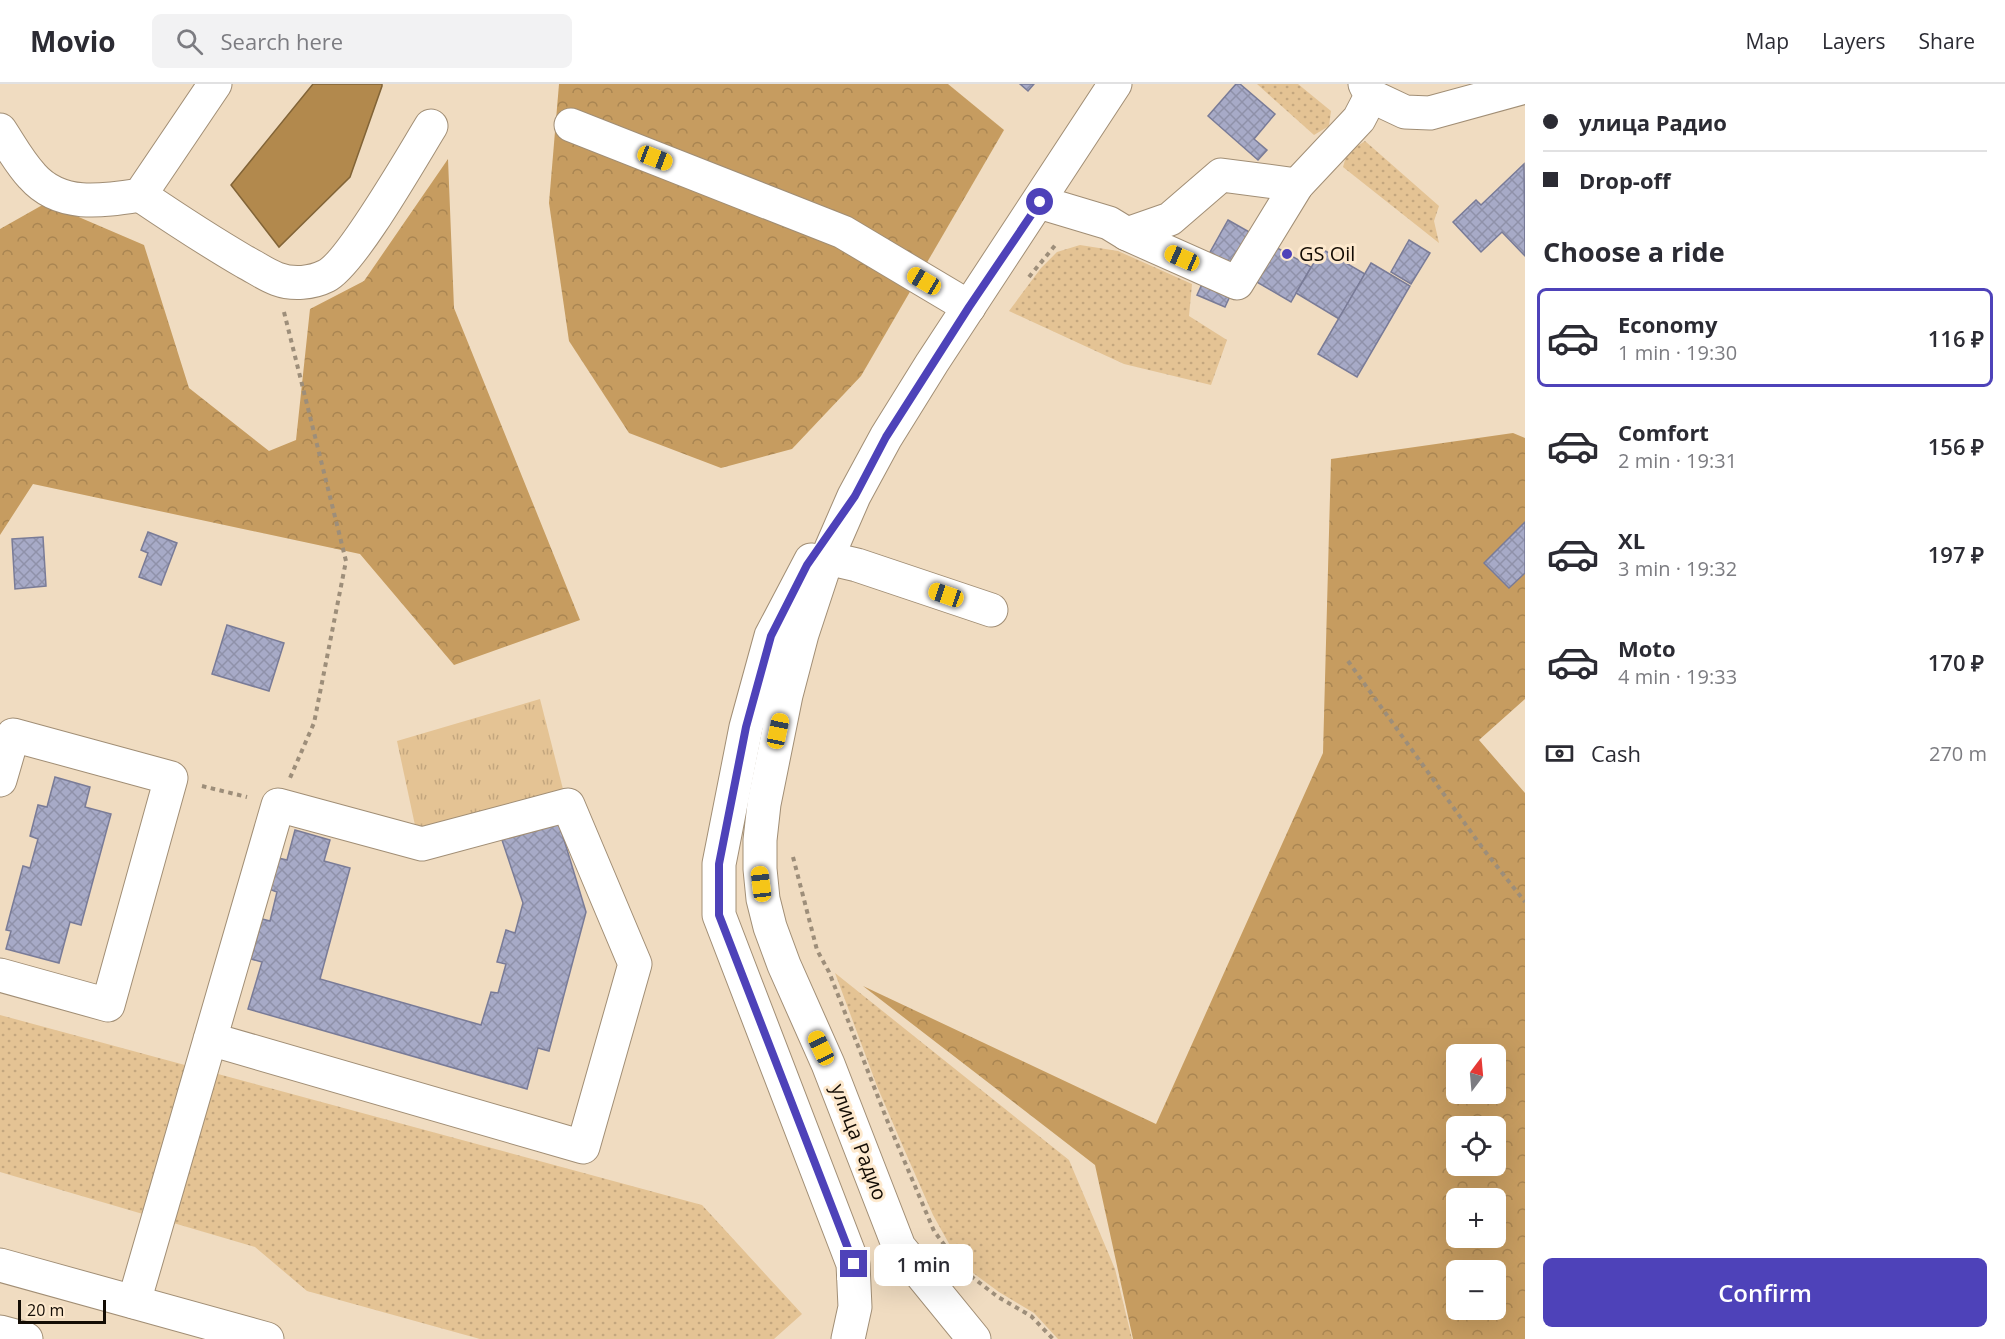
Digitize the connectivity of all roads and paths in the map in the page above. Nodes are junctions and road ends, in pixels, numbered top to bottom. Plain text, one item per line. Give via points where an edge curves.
1 (215, 84) edge
2 (1115, 84) edge
3 (1525, 85) edge
4 (1368, 90) edge
5 (571, 125) dead end
6 (431, 126) dead end
7 (0, 130) edge
8 (1298, 185) junction
9 (140, 195) junction
10 (1040, 202) junction
11 (1127, 234) junction
12 (1057, 243) dead end
13 (276, 279) junction
14 (1028, 279) dead end
15 (969, 307) junction
16 (855, 496) junction
17 (827, 558) junction
18 (991, 610) dead end
19 (1348, 661) dead end
20 (171, 778) junction
21 (0, 780) edge
22 (278, 804) junction
23 (793, 855) dead end
24 (1525, 902) edge
25 (0, 975) edge
26 (210, 1039) junction
27 (0, 1265) edge
28 (134, 1302) junction
29 (0, 1332) edge
30 (26, 1339) edge
31 (267, 1339) edge
32 (848, 1339) edge
33 (974, 1339) edge
34 (1053, 1339) edge

1 - 9 main road
2 - 10 main road, улица Радио
3 - 4 main road via 1430,113 1405,112
4 - 8 main road via 1359,118
5 - 15 main road via 843,232
6 - 13 main road via 360,239 336,269 312,281
7 - 9 main road via 32,176 64,198 109,200
8 - 11 main road via 1221,175 1170,219
8 - 11 main road via 1238,283
9 - 13 main road via 206,240
10 - 11 main road via 1108,223
10 - 15 main road, улица Радио
12 - 14 path
13 - 22 path via 346,561 314,723
15 - 16 main road, улица Радио via 886,437
16 - 17 main road, улица Радио
16 - 32 main road via 807,565 771,636 746,727 719,864 719,915 854,1264 855,1307
17 - 18 main road via 857,564
17 - 33 main road, улица Радио via 786,695 764,804 760,860 763,899 777,946 899,1247
19 - 24 path
20 - 21 main road via 13,735
20 - 22 path
20 - 25 main road via 108,1005
22 - 26 main road
22 - 26 main road via 422,843 567,805 635,964 583,1147
23 - 34 path via 817,950 934,1231 963,1270 1031,1316
26 - 28 main road
27 - 28 main road
28 - 31 main road
29 - 30 main road

